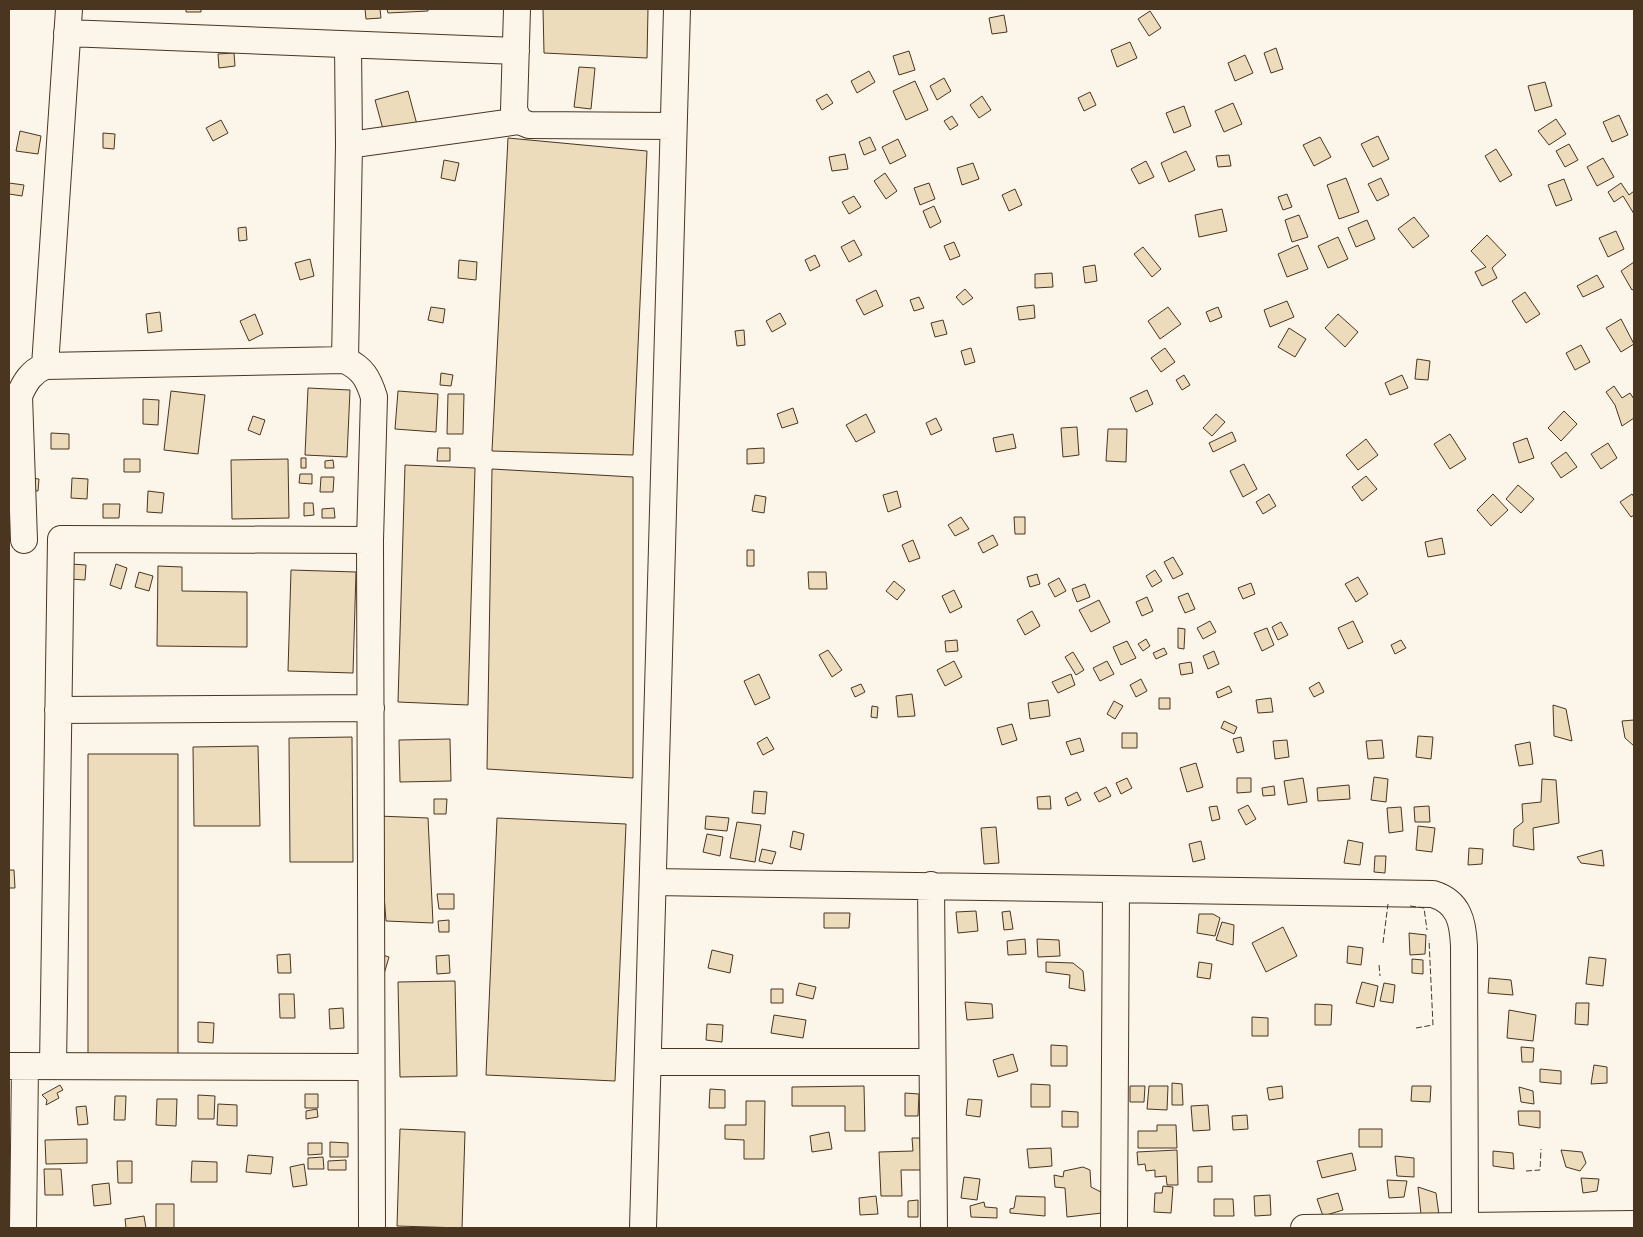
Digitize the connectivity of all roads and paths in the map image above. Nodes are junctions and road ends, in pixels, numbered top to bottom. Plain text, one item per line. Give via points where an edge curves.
1 (517, 9) edge
2 (677, 9) edge
3 (68, 21) edge
4 (348, 45) junction
5 (516, 51) junction
6 (519, 120) junction
7 (673, 126) junction
8 (349, 145) junction
9 (345, 360) junction
10 (45, 366) junction
11 (61, 539) junction
12 (16, 540) edge
13 (370, 540) junction
14 (370, 708) junction
15 (58, 710) junction
16 (653, 882) junction
17 (931, 886) junction
18 (1116, 890) junction
19 (648, 1062) junction
20 (932, 1062) junction
21 (17, 1066) edge
22 (53, 1066) junction
23 (370, 1067) junction
24 (1634, 1224) edge
25 (1466, 1227) edge
26 (22, 1228) edge
27 (372, 1228) edge
28 (643, 1228) edge
29 (934, 1228) edge
30 (1114, 1228) edge
31 (1304, 1228) edge

1 - 5 street
2 - 7 street
3 - 4 street
3 - 10 street
4 - 5 street
4 - 8 street
5 - 6 street via 514,110
6 - 7 street via 529,125
6 - 8 street
7 - 16 street
8 - 9 street
9 - 10 street
9 - 13 street via 358,366 368,378 374,397
10 - 12 street via 24,383 19,396
11 - 12 street
11 - 13 street
11 - 15 street
13 - 14 street
14 - 15 street
14 - 23 street
15 - 22 street
16 - 17 street
16 - 19 street
17 - 18 street
17 - 20 street
18 - 25 street via 1433,894 1445,898 1456,908 1463,926 1464,946
18 - 30 street
19 - 20 street
19 - 28 street
20 - 29 street
21 - 22 street
21 - 26 street
22 - 23 street
23 - 27 street
24 - 25 street
25 - 31 street

